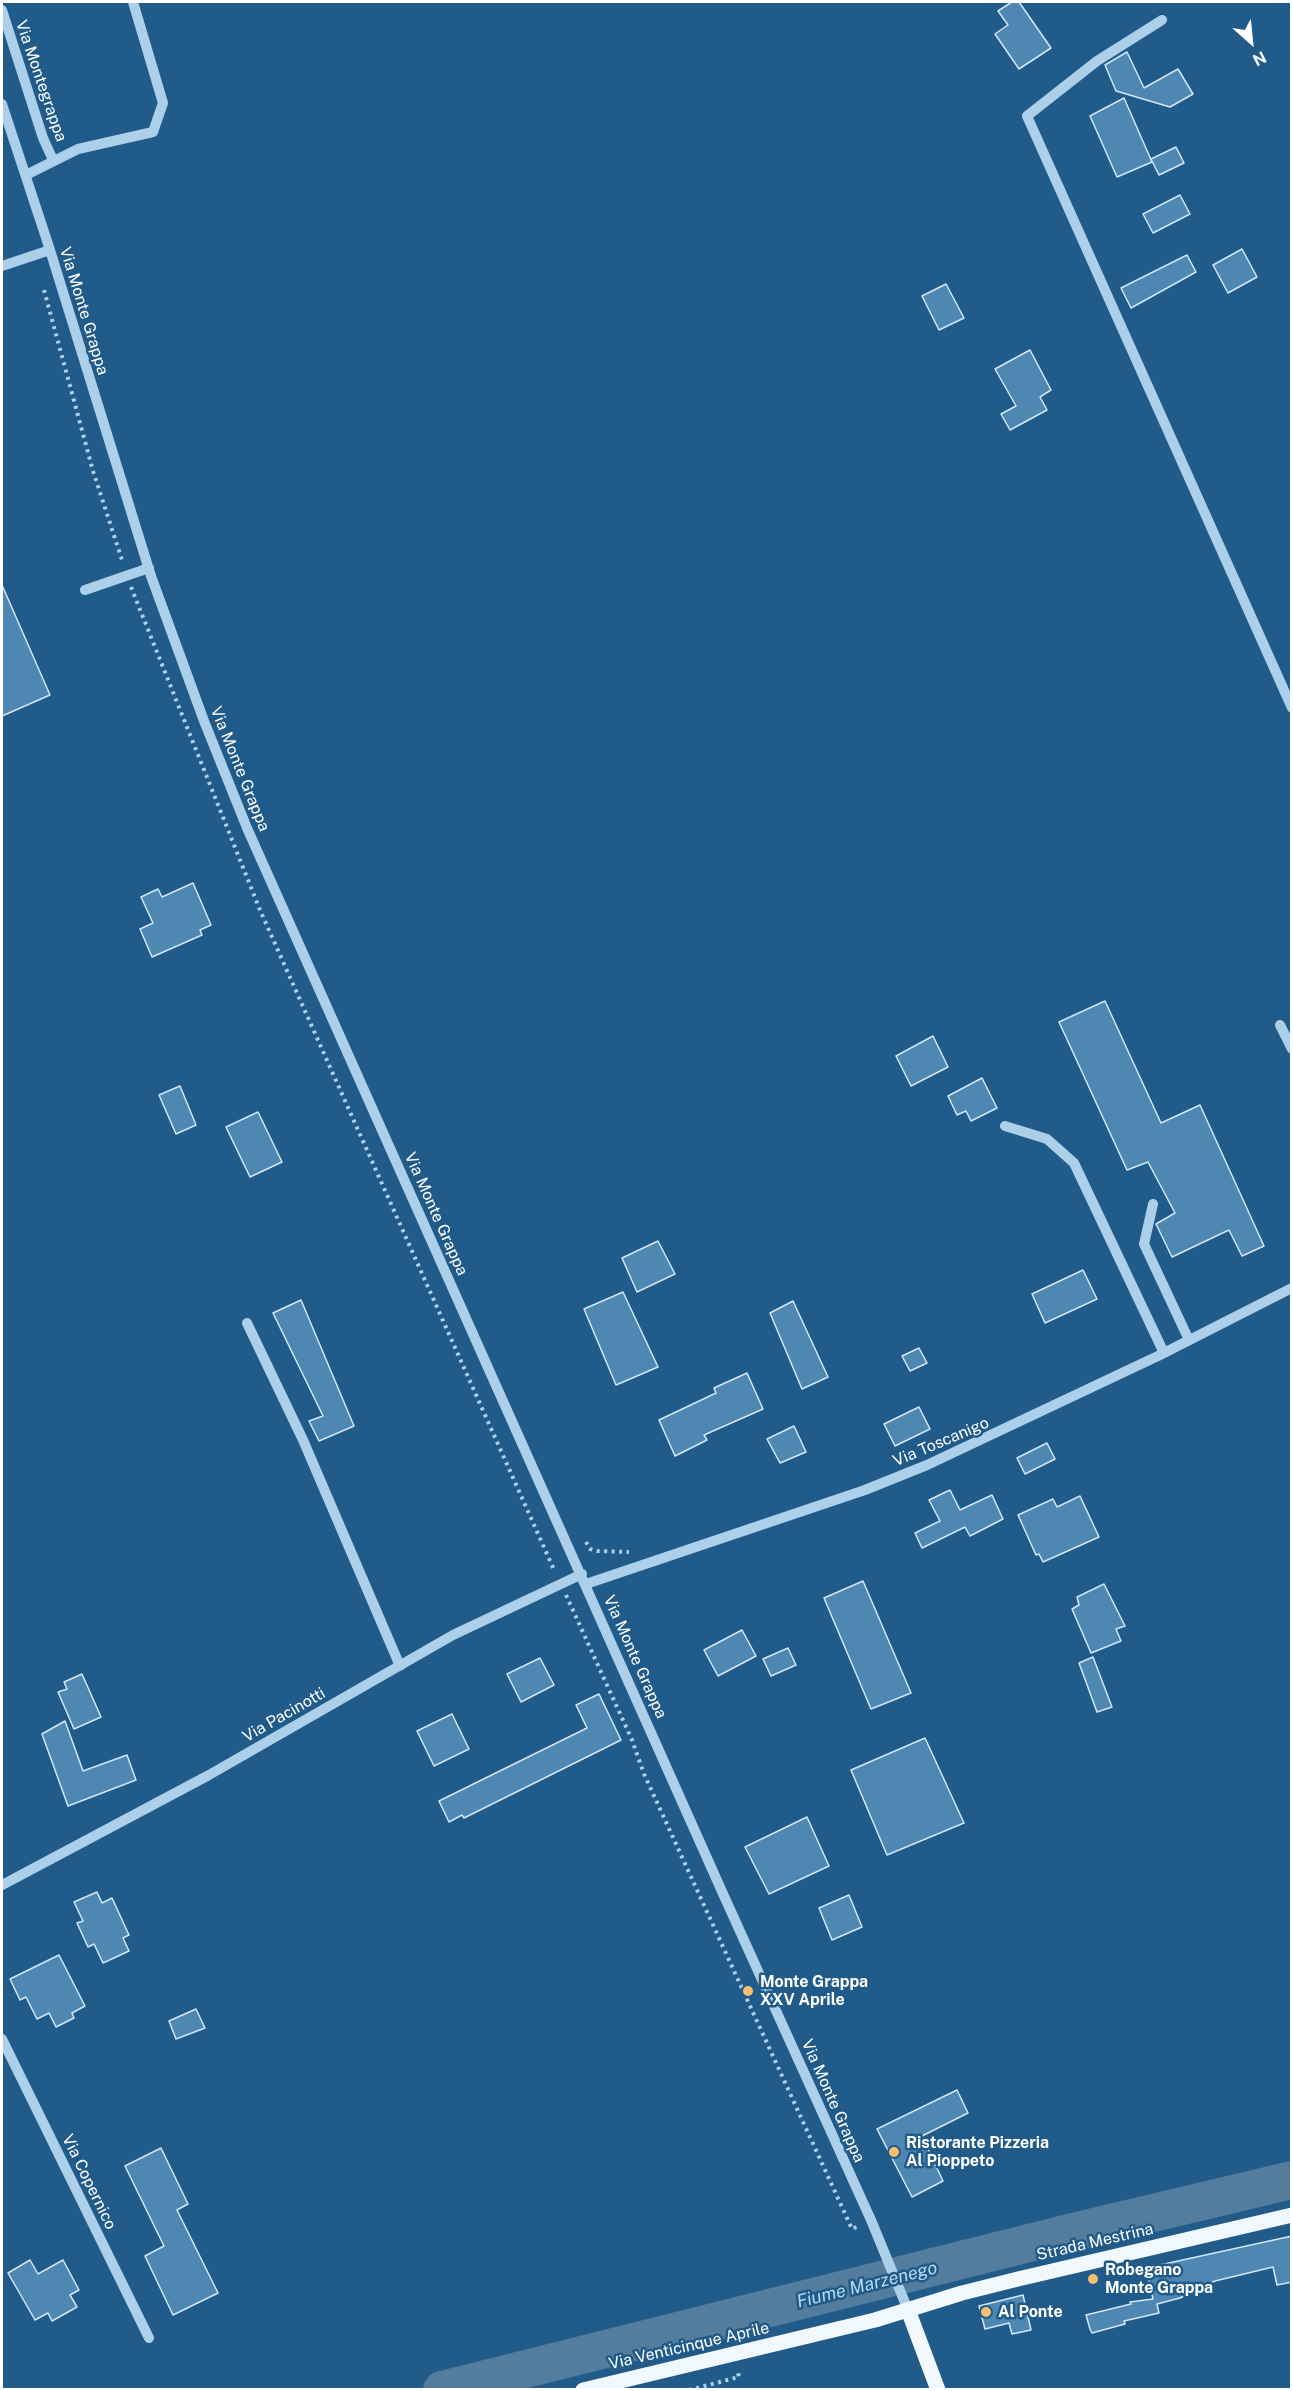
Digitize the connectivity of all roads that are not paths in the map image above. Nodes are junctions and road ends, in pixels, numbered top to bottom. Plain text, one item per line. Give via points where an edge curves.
1 (133, 2) edge
2 (2, 10) edge
3 (1162, 20) dead end
4 (2, 104) edge
5 (53, 160) junction
6 (26, 175) junction
7 (50, 250) junction
8 (2, 266) edge
9 (149, 568) junction
10 (85, 590) dead end
11 (1292, 708) edge
12 (1280, 1025) dead end
13 (1292, 1049) edge
14 (1005, 1126) dead end
15 (1153, 1204) dead end
16 (1292, 1288) edge
17 (247, 1323) dead end
18 (1189, 1340) junction
19 (1164, 1353) junction
20 (584, 1579) junction
21 (400, 1666) junction
22 (2, 1885) edge
23 (2, 2039) edge
24 (1292, 2215) edge
25 (908, 2310) junction
26 (149, 2338) dead end
27 (583, 2390) edge
28 (938, 2390) edge

1 - 5 street, Via Montegrappa via 163,103 153,132 78,149
2 - 5 street, Via Montegrappa
3 - 11 street via 1097,62 1027,116
4 - 6 street, Via Monte Grappa
5 - 6 street, Via Montegrappa
6 - 7 street, Via Monte Grappa
7 - 8 street
7 - 9 street, Via Monte Grappa
9 - 10 street
9 - 20 street, Via Monte Grappa via 247,828
12 - 13 street
14 - 19 street via 1047,1139 1074,1164
15 - 18 street via 1144,1244
16 - 18 street, Via Toscanigo
17 - 21 street via 303,1440
18 - 19 street, Via Toscanigo
19 - 20 street, Via Toscanigo via 927,1465 865,1490 644,1564
20 - 21 street, Via Pacinotti via 453,1635
20 - 25 street, Via Monte Grappa
21 - 22 street, Via Pacinotti via 210,1775
23 - 26 street, Via Copernico
24 - 25 main road, Strada Mestrina via 1018,2279
25 - 27 main road, Via Venticinque Aprile
25 - 28 main road

